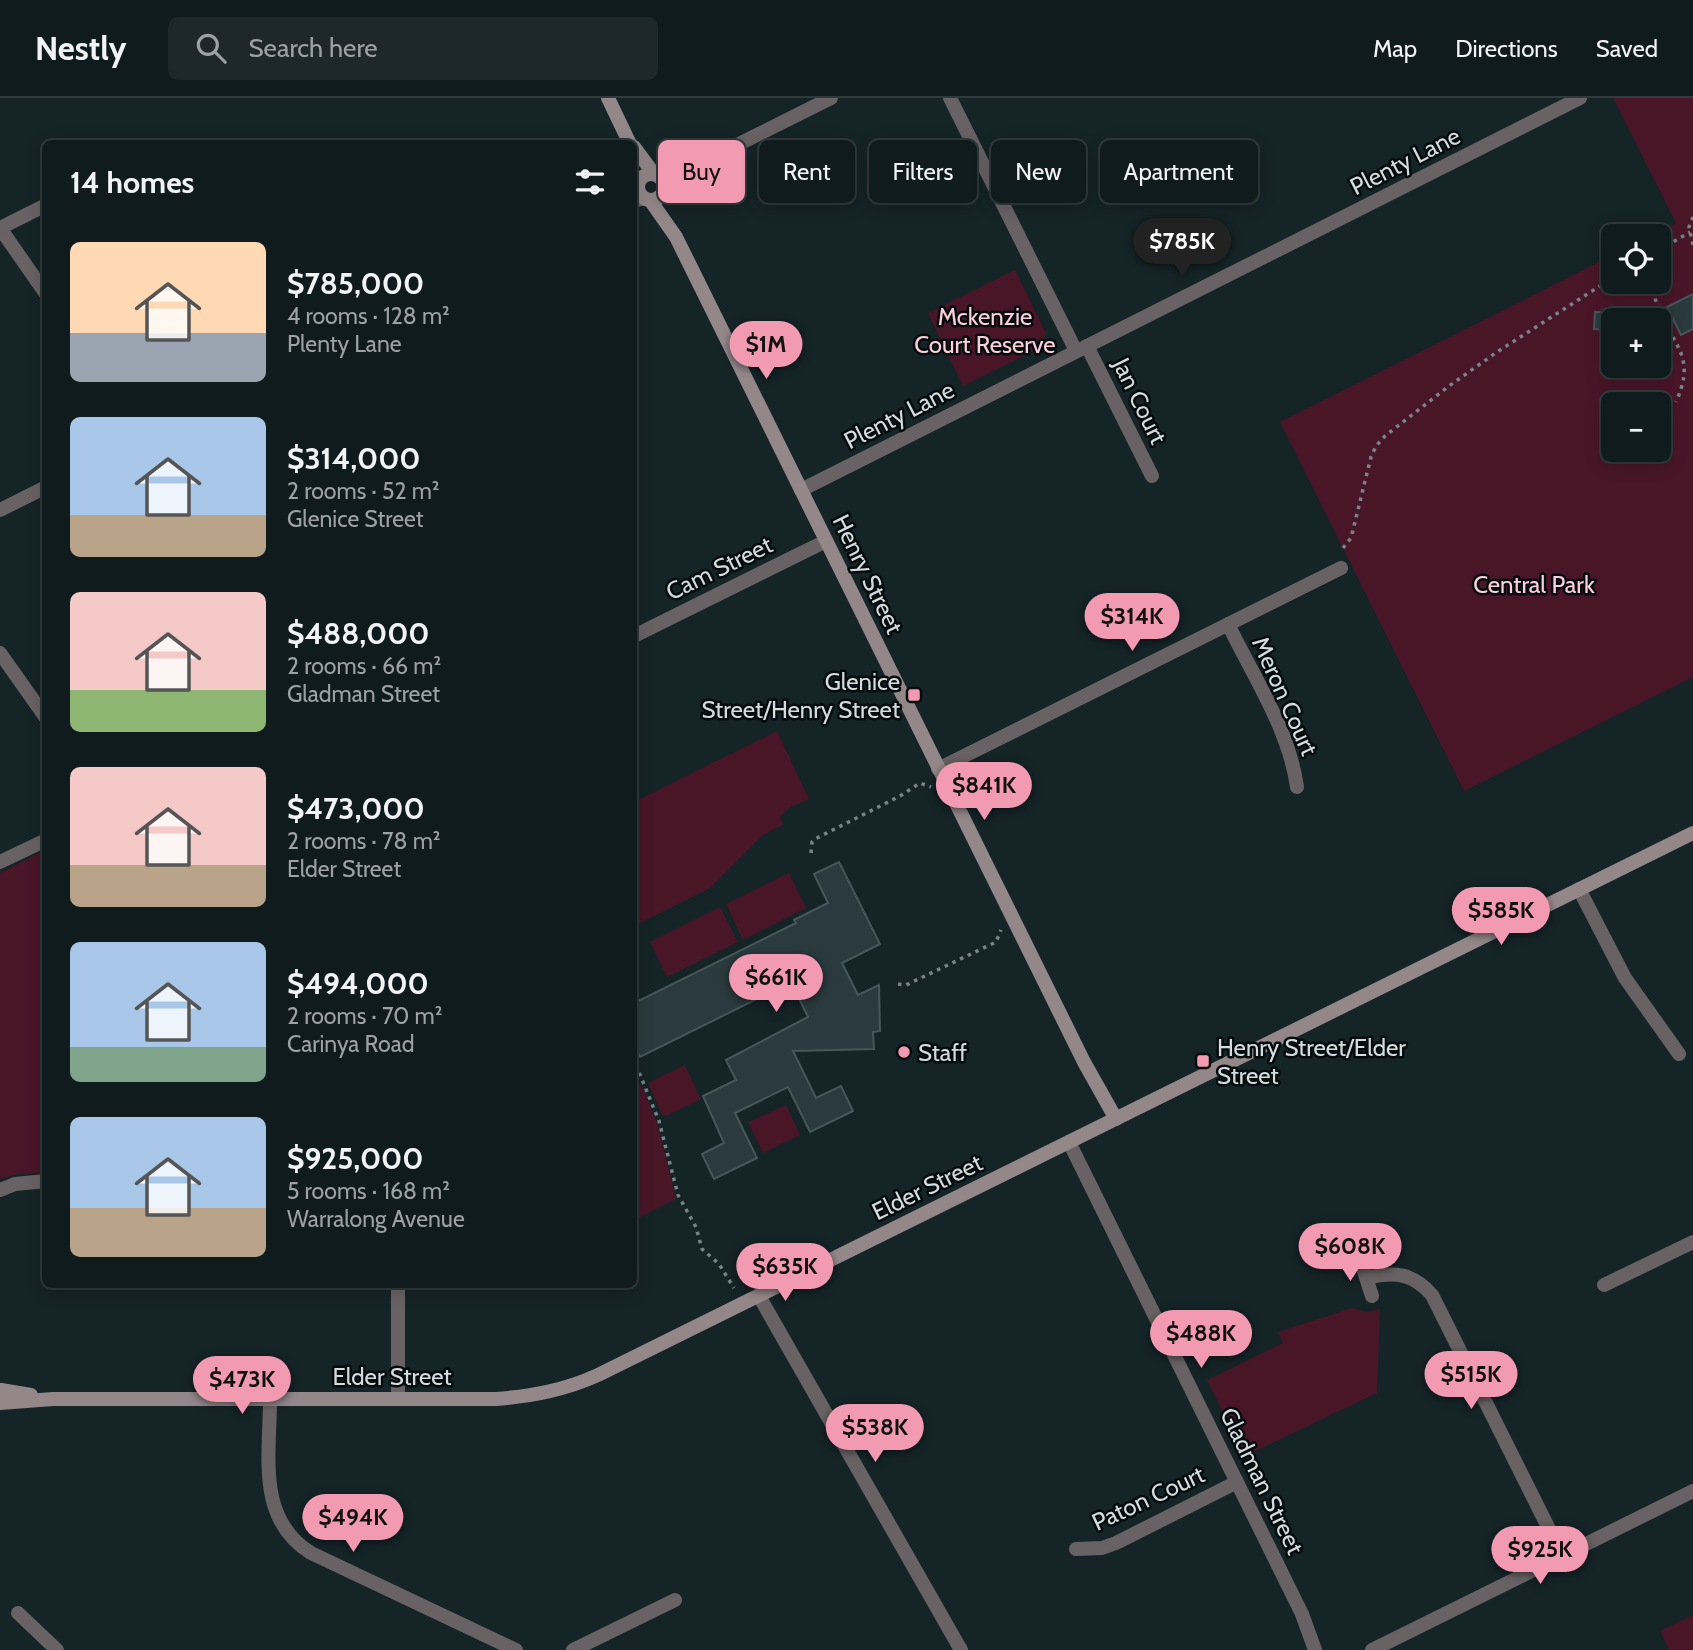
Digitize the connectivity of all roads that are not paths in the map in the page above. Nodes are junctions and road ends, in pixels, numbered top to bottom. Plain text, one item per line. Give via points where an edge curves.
1 (608, 98) edge
2 (831, 98) edge
3 (950, 98) edge
4 (1580, 98) edge
5 (629, 140) edge
6 (637, 159) edge
7 (648, 188) edge
8 (42, 207) edge
9 (0, 228) edge
10 (42, 288) edge
11 (1082, 348) junction
12 (1152, 476) dead end
13 (42, 489) edge
14 (800, 490) junction
15 (0, 510) edge
16 (826, 541) junction
17 (1341, 568) dead end
18 (1228, 624) junction
19 (637, 635) edge
20 (0, 653) edge
21 (42, 712) edge
22 (938, 769) junction
23 (1297, 787) dead end
24 (1693, 833) edge
25 (42, 842) edge
26 (0, 862) edge
27 (1579, 889) junction
28 (1679, 1054) dead end
29 (1116, 1119) junction
30 (1069, 1142) junction
31 (42, 1181) edge
32 (0, 1190) edge
33 (1693, 1242) edge
34 (1360, 1259) dead end
35 (1367, 1279) junction
36 (1604, 1285) dead end
37 (398, 1288) edge
38 (759, 1296) junction
39 (1373, 1296) dead end
40 (0, 1390) edge
41 (53, 1399) junction
42 (270, 1399) junction
43 (398, 1399) junction
44 (0, 1403) edge
45 (1237, 1482) junction
46 (1693, 1490) edge
47 (1076, 1549) dead end
48 (1562, 1555) junction
49 (675, 1600) dead end
50 (18, 1613) dead end
51 (1302, 1614) junction
52 (58, 1650) edge
53 (516, 1650) edge
54 (573, 1650) edge
55 (961, 1650) edge
56 (1315, 1650) edge
57 (1325, 1650) edge
58 (1372, 1650) edge

1 - 5 street, Henry Street
2 - 7 street
3 - 11 street, Jan Court
4 - 11 street, Plenty Lane
6 - 7 street, Henry Street
7 - 14 street, Henry Street
8 - 9 street
9 - 10 street
11 - 12 street, Jan Court
11 - 14 street, Plenty Lane
13 - 15 street
14 - 16 street, Henry Street
16 - 19 street, Cam Street
16 - 22 street, Henry Street
17 - 18 street
18 - 22 street
18 - 23 street, Meron Court via 1283,736
20 - 21 street
22 - 29 street, Henry Street
24 - 27 street, Elder Street
25 - 26 street
27 - 28 street via 1625,978
27 - 29 street, Elder Street
29 - 30 street, Elder Street
30 - 38 street, Elder Street
30 - 45 street, Gladman Street
31 - 32 street
33 - 36 street
34 - 35 street
35 - 39 street
35 - 48 street via 1399,1274 1420,1283 1432,1295
37 - 43 street
38 - 43 street, Elder Street via 561,1390 496,1399
38 - 55 street
40 - 41 street, Elder Street
40 - 44 street
41 - 42 street, Elder Street
41 - 44 street, Elder Street
42 - 43 street, Elder Street
42 - 53 street via 272,1501 290,1537 312,1553
45 - 47 street, Paton Court via 1116,1543
45 - 51 street, Gladman Street
46 - 48 street
48 - 58 street
49 - 54 street
50 - 52 street
51 - 56 street, Gladman Street
51 - 57 street, Gladman Street

